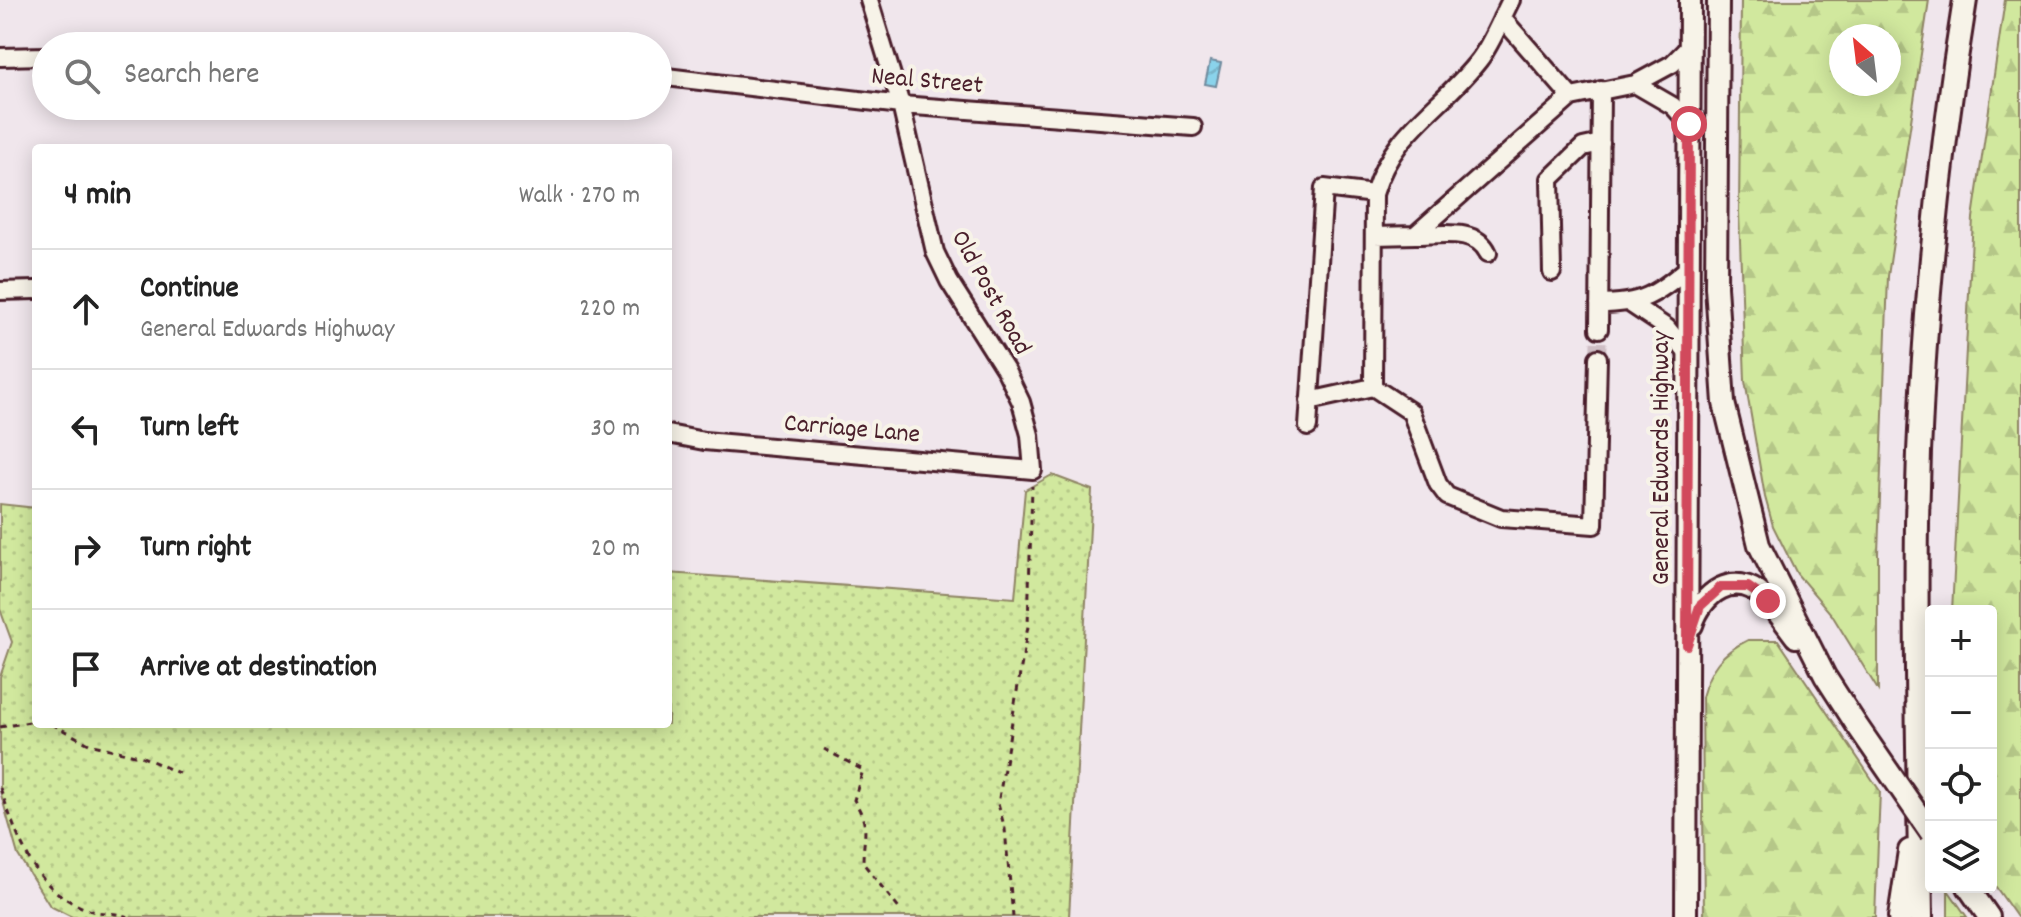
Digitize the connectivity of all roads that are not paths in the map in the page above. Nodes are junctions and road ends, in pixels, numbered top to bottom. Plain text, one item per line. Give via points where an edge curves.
1 (869, 0) edge
2 (1511, 0) edge
3 (1690, 0) edge
4 (1718, 0) edge
5 (1965, 0) edge
6 (1502, 18) junction
7 (1690, 46) junction
8 (32, 56) edge
9 (0, 57) edge
10 (672, 78) edge
11 (1635, 84) junction
12 (1601, 90) junction
13 (1571, 97) junction
14 (901, 105) junction
15 (1689, 124) junction
16 (1193, 127) dead end
17 (1601, 143) junction
18 (1374, 194) junction
19 (1415, 235) junction
20 (1374, 236) junction
21 (1488, 253) dead end
22 (1688, 268) junction
23 (1552, 272) dead end
24 (32, 290) edge
25 (0, 291) edge
26 (1599, 304) junction
27 (1631, 304) junction
28 (1599, 329) tunnel mouth
29 (1690, 357) junction
30 (1598, 358) tunnel mouth
31 (1373, 387) junction
32 (1309, 401) junction
33 (1308, 427) dead end
34 (672, 435) edge
35 (1033, 470) joint
36 (1687, 645) junction
37 (1825, 676) junction
38 (1919, 806) junction
39 (1925, 824) edge
40 (1972, 893) edge
41 (1686, 917) edge
42 (1900, 917) edge
43 (1921, 917) edge
44 (1989, 917) edge

1 - 14 street, Old Post Road
2 - 6 street
3 - 7 main road, General Edwards Highway
4 - 37 main road via 1716,287 1724,403 1759,545
5 - 38 highway via 1943,155 1922,396
6 - 13 street
6 - 18 street via 1480,59 1391,153
7 - 11 street via 1672,64
7 - 15 main road, General Edwards Highway
8 - 9 street
10 - 14 street, Neal Street
11 - 12 street
11 - 15 street via 1673,106
12 - 13 street
12 - 17 street
13 - 19 street
14 - 16 street, Neal Street
14 - 35 street, Old Post Road via 935,252 1021,402
15 - 22 main road, General Edwards Highway
17 - 23 street via 1583,147 1550,179
17 - 26 street
18 - 20 street
18 - 32 street via 1324,188
19 - 20 street
19 - 21 street via 1471,235
20 - 31 street
22 - 27 street via 1651,297
22 - 29 main road, General Edwards Highway
24 - 25 street
26 - 27 street
26 - 28 street
27 - 29 street via 1667,328
29 - 36 main road, General Edwards Highway
30 - 31 street via 1594,525 1501,518 1447,496 1411,412
31 - 32 street
32 - 33 street
34 - 35 street, Carriage Lane
36 - 37 main road via 1706,597 1721,587 1743,585 1764,597
36 - 41 main road, General Edwards Highway
37 - 39 main road, bridge
38 - 42 highway
38 - 43 highway
40 - 44 main road

